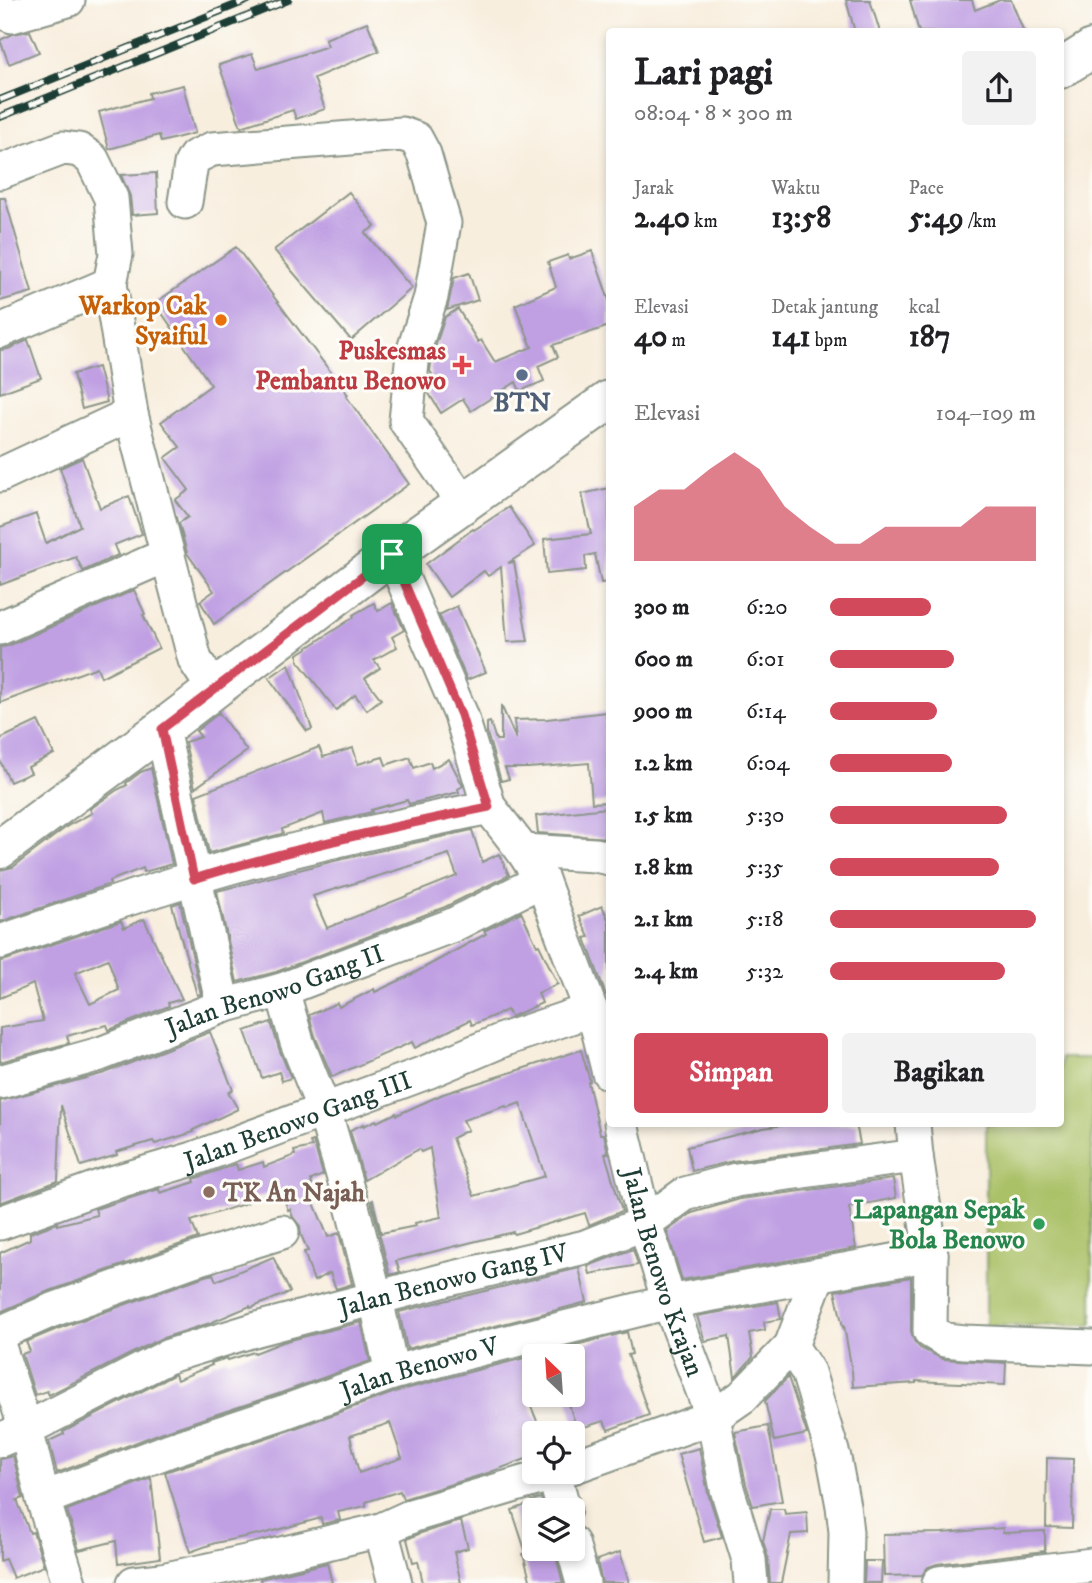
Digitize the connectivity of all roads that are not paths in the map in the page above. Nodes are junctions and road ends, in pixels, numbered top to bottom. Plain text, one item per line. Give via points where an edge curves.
1 (68, 0) edge
2 (0, 8) edge
3 (1092, 49) edge
4 (1064, 66) edge
5 (0, 172) edge
6 (185, 202) dead end
7 (110, 284) junction
8 (0, 331) edge
9 (606, 402) edge
10 (131, 414) junction
11 (0, 475) edge
12 (463, 503) junction
13 (392, 554) junction
14 (167, 555) junction
15 (0, 628) edge
16 (214, 688) junction
17 (162, 729) junction
18 (489, 807) junction
19 (0, 849) edge
20 (523, 851) junction
21 (606, 857) edge
22 (194, 879) junction
23 (542, 880) junction
24 (0, 942) edge
25 (282, 990) junction
26 (223, 1006) junction
27 (591, 1010) junction
28 (606, 1061) edge
29 (0, 1082) edge
30 (324, 1110) junction
31 (622, 1127) edge
32 (915, 1140) edge
33 (0, 1223) edge
34 (645, 1223) junction
35 (282, 1232) dead end
36 (931, 1254) junction
37 (818, 1275) junction
38 (376, 1299) junction
39 (668, 1302) junction
40 (0, 1333) edge
41 (790, 1346) junction
42 (1092, 1347) edge
43 (0, 1350) edge
44 (392, 1373) junction
45 (713, 1417) junction
46 (13, 1434) edge
47 (585, 1463) edge
48 (522, 1483) edge
49 (43, 1499) junction
50 (381, 1530) junction
51 (577, 1561) edge
52 (1092, 1565) edge
53 (69, 1583) edge
54 (134, 1583) edge
55 (395, 1583) edge
56 (583, 1583) edge
57 (751, 1583) edge
58 (845, 1583) edge
59 (939, 1583) edge

1 - 2 street via 12,16
3 - 4 main road
5 - 7 street via 63,148 79,150 92,159 111,198 116,254
6 - 12 street via 191,164 212,149 402,134 416,139 444,223 431,297 413,353 406,421
7 - 8 street
7 - 10 street
9 - 12 main road
10 - 11 street
10 - 14 street
12 - 13 main road
13 - 16 main road
13 - 18 street via 465,729
14 - 15 street
14 - 16 street via 195,660
16 - 17 main road
17 - 19 main road
17 - 22 street
18 - 20 street
18 - 22 street
20 - 21 street
20 - 23 street
22 - 24 street
22 - 26 street
23 - 25 street, Jalan Benowo Gang II via 453,925
23 - 27 street
25 - 26 street, Jalan Benowo Gang II
25 - 30 street
26 - 29 street, Jalan Benowo Gang II via 100,1054
27 - 28 street
27 - 30 street, Jalan Benowo Gang III
30 - 33 street, Jalan Benowo Gang III
30 - 38 street
31 - 34 street, Jalan Benowo Krajan
32 - 34 street, Jalan Benowo Gang IV via 685,1194
32 - 36 street
34 - 38 street, Jalan Benowo Gang IV via 585,1247
34 - 39 street, Jalan Benowo Krajan
35 - 40 street via 192,1260
36 - 37 street, Jalan Benowo V
36 - 42 street via 930,1331 965,1342
37 - 39 street, Jalan Benowo V
37 - 41 street
38 - 44 street
38 - 46 street, Jalan Benowo Gang IV via 169,1356
39 - 44 street, Jalan Benowo V
39 - 45 street, Jalan Benowo Krajan
41 - 45 street via 742,1397
41 - 58 street via 808,1372 834,1458 846,1532
43 - 46 street
44 - 49 street, Jalan Benowo V
45 - 47 street
45 - 57 street, Jalan Benowo Krajan
46 - 49 street
48 - 50 street via 414,1515
49 - 53 street
50 - 54 street
50 - 55 street
51 - 56 street
52 - 59 street

